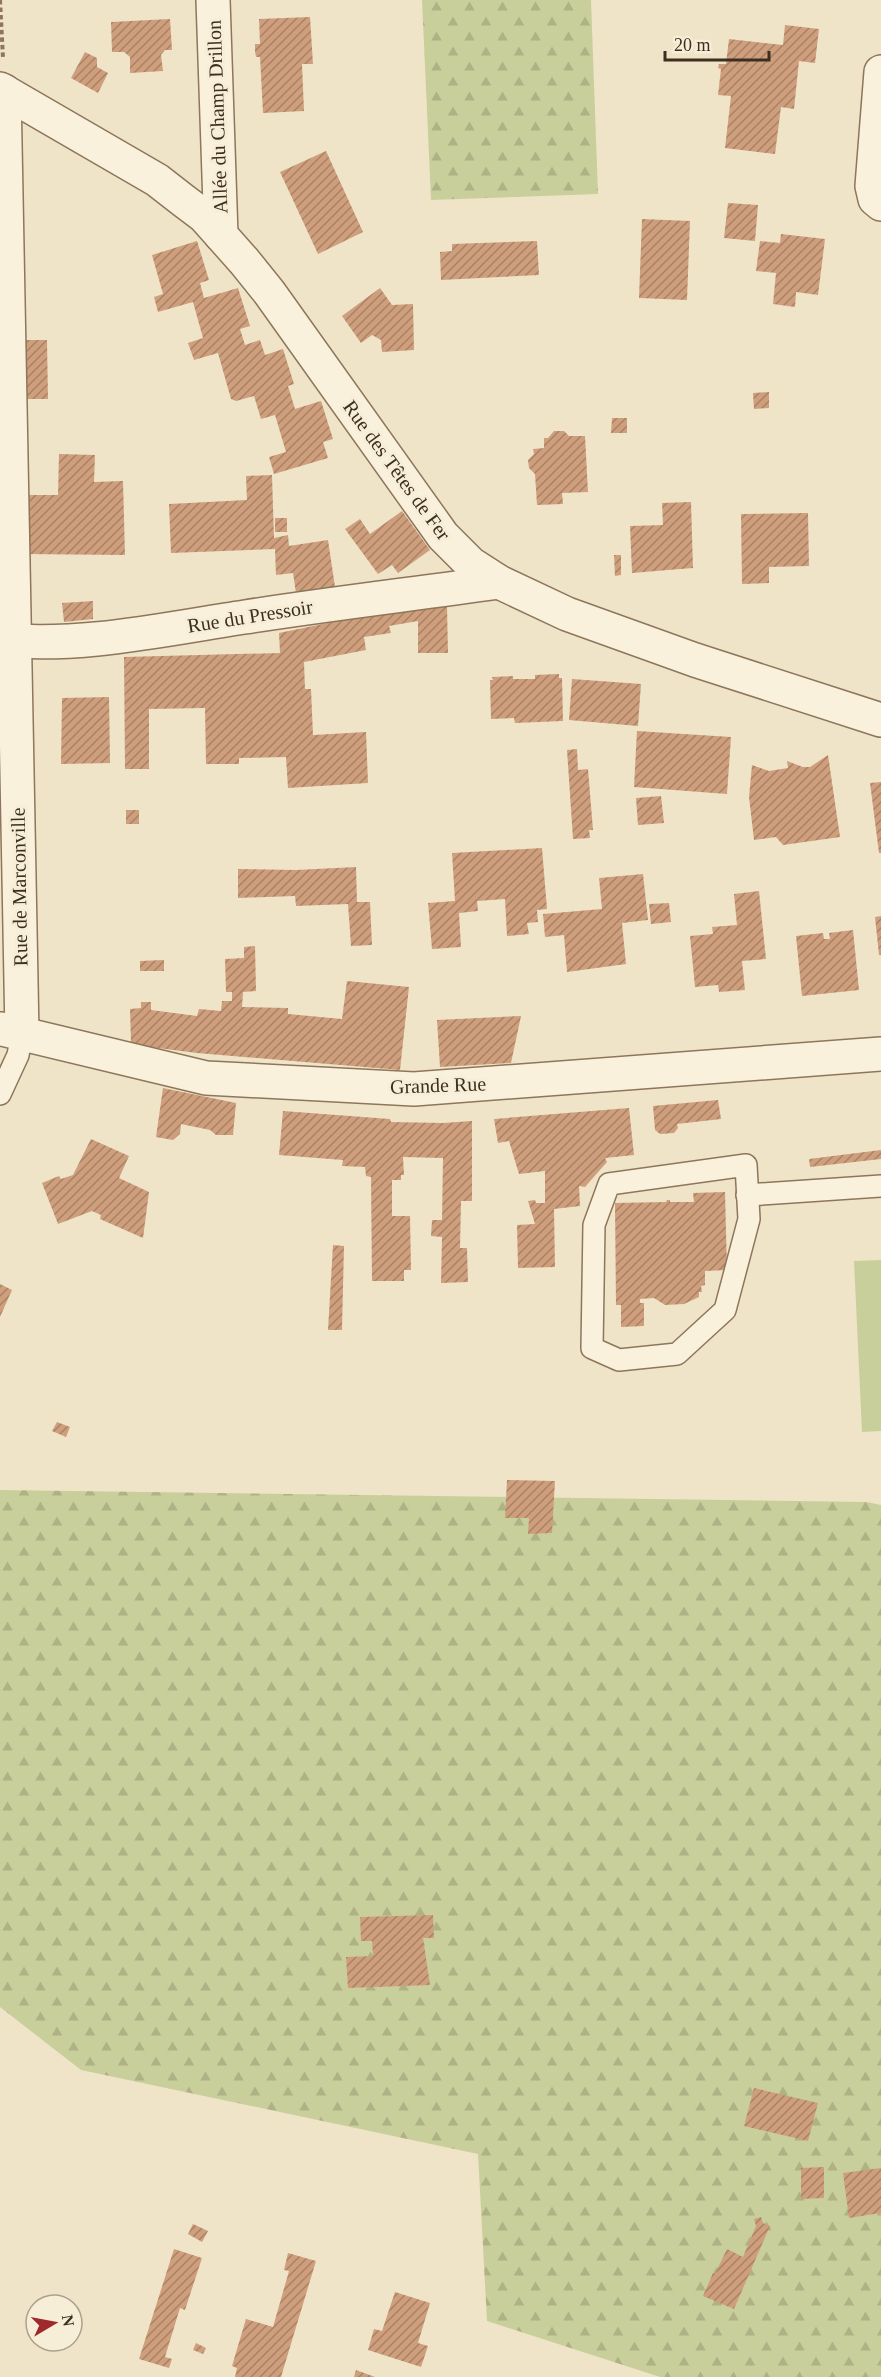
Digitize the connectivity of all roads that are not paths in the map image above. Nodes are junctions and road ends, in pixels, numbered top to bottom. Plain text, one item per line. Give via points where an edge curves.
1 (213, 0) edge
2 (881, 72) edge
3 (2, 90) edge
4 (881, 204) edge
5 (220, 235) junction
6 (499, 582) junction
7 (7, 640) edge
8 (881, 720) edge
9 (11, 1031) edge
10 (881, 1054) edge
11 (0, 1094) edge
12 (881, 1186) edge
13 (747, 1195) junction

1 - 5 street, Allée du Champ Drillon
2 - 4 street via 872,186 875,199
3 - 5 street, Rue des Têtes de Fer via 157,180 204,216
3 - 7 street, Rue de Marconville
5 - 6 street, Rue des Têtes de Fer via 269,292 443,536 471,564
6 - 7 street, Rue du Pressoir via 134,634 38,642
6 - 8 street, Rue des Têtes de Fer via 577,618
7 - 9 street, Rue de Marconville
9 - 10 street, Grande Rue via 206,1078 414,1089
9 - 11 lane via 18,1055
12 - 13 lane
13 - 13 lane via 749,1219 725,1310 677,1354 619,1360 591,1348 594,1224 609,1184 746,1165

